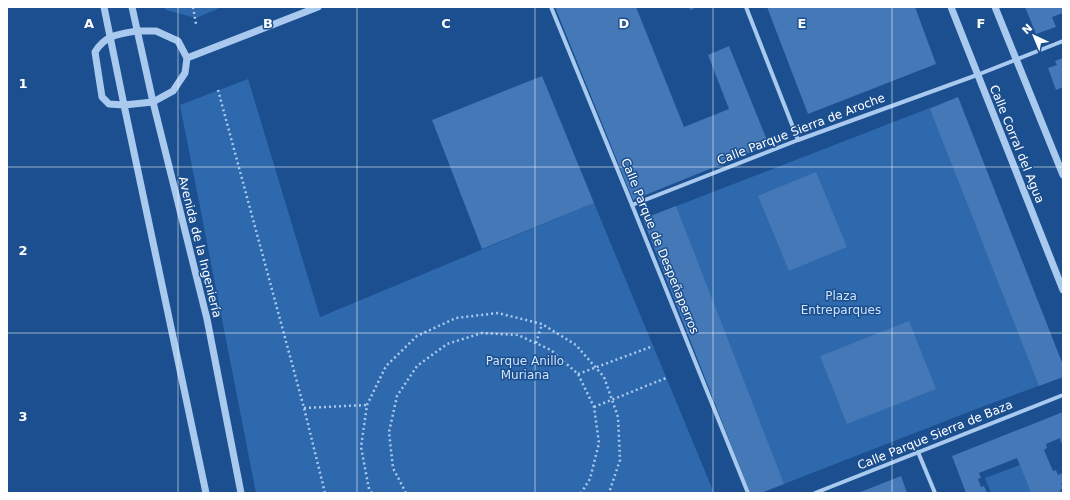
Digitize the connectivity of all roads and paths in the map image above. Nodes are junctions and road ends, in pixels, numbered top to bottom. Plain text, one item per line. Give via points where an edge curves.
1 (104, 7) edge
2 (132, 7) edge
3 (193, 7) edge
4 (318, 7) edge
5 (551, 7) edge
6 (746, 7) edge
7 (951, 7) edge
8 (995, 7) edge
9 (196, 24) dead end
10 (137, 31) junction
11 (110, 36) junction
12 (1063, 41) edge
13 (187, 58) junction
14 (1016, 60) junction
15 (978, 75) junction
16 (218, 90) dead end
17 (153, 102) junction
18 (124, 106) junction
19 (798, 140) junction
20 (1063, 175) edge
21 (632, 204) junction
22 (1063, 290) edge
23 (542, 324) junction
24 (536, 343) junction
25 (653, 346) dead end
26 (596, 368) junction
27 (578, 374) junction
28 (666, 378) dead end
29 (1063, 395) edge
30 (612, 400) junction
31 (367, 405) junction
32 (594, 407) junction
33 (304, 408) junction
34 (918, 452) junction
35 (206, 493) edge
36 (241, 493) edge
37 (325, 493) edge
38 (372, 493) edge
39 (406, 493) edge
40 (581, 493) edge
41 (609, 493) edge
42 (748, 493) edge
43 (815, 493) edge
44 (935, 493) edge

1 - 11 street
2 - 10 street, Avenida de la Ingeniería
3 - 9 path
4 - 13 street
5 - 21 street, Calle Parque de Despeñaperros
6 - 19 street
7 - 15 street, Calle Corral del Agua
8 - 14 street
10 - 11 street
10 - 13 street via 156,31 178,41
10 - 17 street, Avenida de la Ingeniería
11 - 18 street
11 - 18 street via 95,52 102,97 109,104
12 - 14 street, Calle Parque Sierra de Aroche
13 - 17 street via 185,74 173,91
14 - 15 street, Calle Parque Sierra de Aroche
14 - 20 street
15 - 19 street, Calle Parque Sierra de Aroche
15 - 22 street, Calle Corral del Agua
16 - 33 path
17 - 18 street
17 - 36 street, Avenida de la Ingeniería via 207,319
18 - 35 street
19 - 21 street, Calle Parque Sierra de Aroche
21 - 42 street, Calle Parque de Despeñaperros
23 - 24 path
23 - 26 path via 576,345
23 - 31 path via 498,313 456,318 417,336 386,366
24 - 27 path via 551,350
24 - 39 path via 518,335 482,333 446,344 418,366 397,396 389,432 393,468
25 - 26 path
26 - 27 path
26 - 30 path via 604,377
27 - 32 path
28 - 30 path
29 - 34 street, Calle Parque Sierra de Baza
30 - 32 path
30 - 41 path via 618,417 620,460
31 - 33 path
31 - 38 path via 361,447
32 - 40 path via 599,443 590,479
33 - 37 path
34 - 43 street, Calle Parque Sierra de Baza
34 - 44 street

